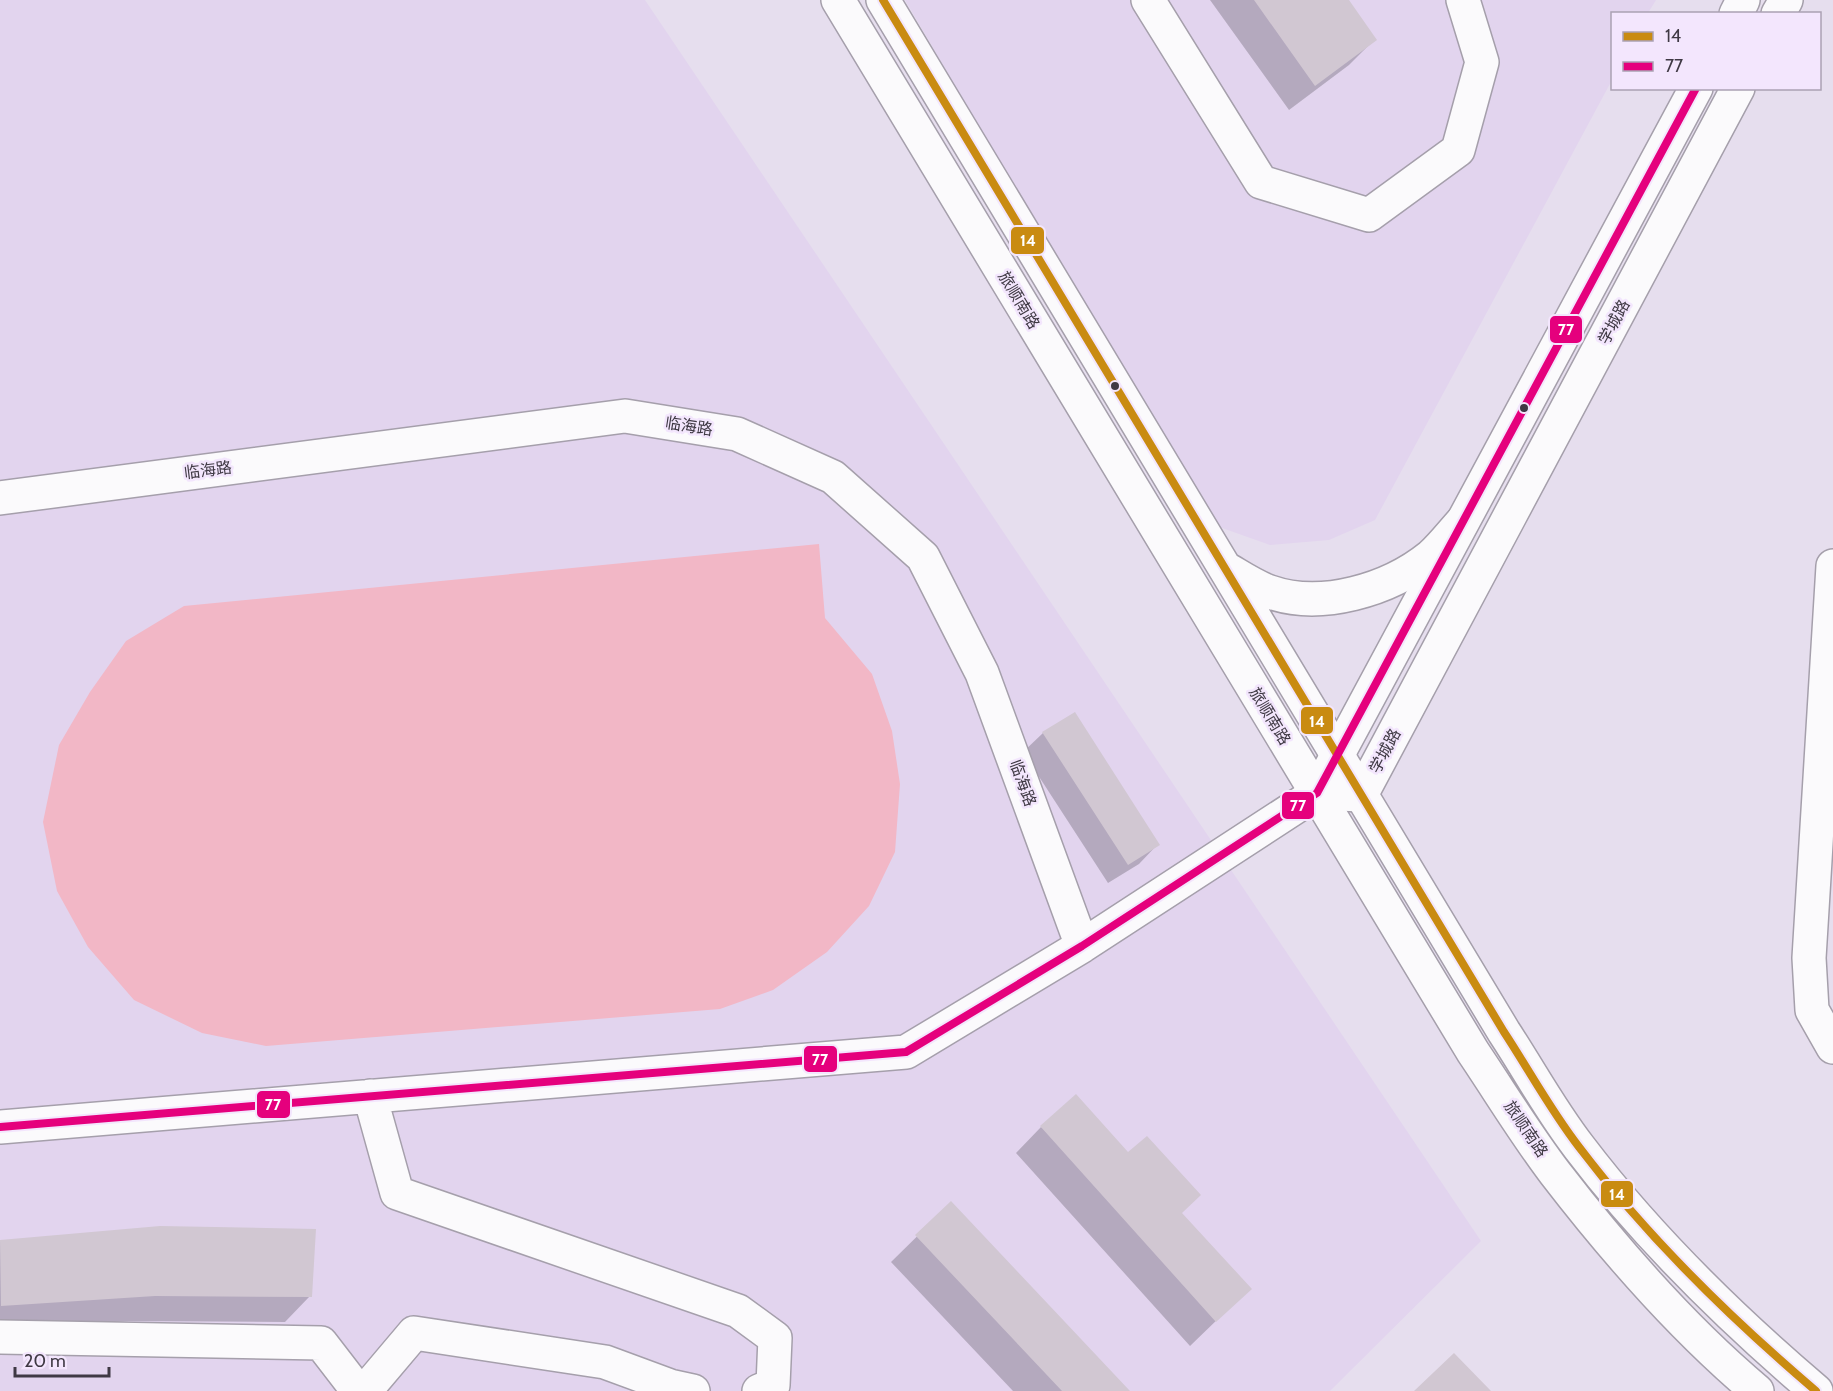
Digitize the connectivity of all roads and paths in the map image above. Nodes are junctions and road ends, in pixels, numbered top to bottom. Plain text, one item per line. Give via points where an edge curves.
1 (838, 0) edge
2 (883, 0) edge
3 (1148, 0) edge
4 (1464, 0) edge
5 (1695, 90) edge
6 (1737, 90) edge
7 (0, 498) edge
8 (1462, 522) junction
9 (1833, 566) edge
10 (1225, 568) junction
11 (1337, 755) junction
12 (1317, 793) junction
13 (1361, 795) junction
14 (1082, 946) junction
15 (1833, 1047) edge
16 (370, 1096) junction
17 (0, 1127) edge
18 (0, 1337) edge
19 (358, 1391) edge
20 (365, 1391) edge
21 (693, 1391) edge
22 (759, 1391) edge
23 (1757, 1391) edge
24 (1816, 1391) edge

1 - 12 main road, 旅顺南路
2 - 10 main road, 旅顺南路
3 - 4 main road via 1261,182 1369,215 1458,150 1482,62
5 - 8 main road
6 - 13 main road, 学城路
7 - 14 main road, 临海路 via 624,416 737,434 833,477 923,557 982,673
8 - 10 main road via 1421,562 1393,580 1348,594 1308,600 1269,592
8 - 11 main road
9 - 15 main road via 1809,958 1812,1011
10 - 11 main road, 旅顺南路
11 - 12 main road
11 - 13 main road, 旅顺南路
12 - 13 main road
12 - 14 main road
12 - 23 main road, 旅顺南路 via 1473,1052 1554,1172 1639,1276
13 - 24 main road, 旅顺南路 via 1578,1146 1664,1251
14 - 16 main road via 906,1052
16 - 17 main road
16 - 22 main road via 397,1193 738,1311 775,1338 772,1385
18 - 19 main road via 321,1343
20 - 21 main road via 414,1333 605,1362

